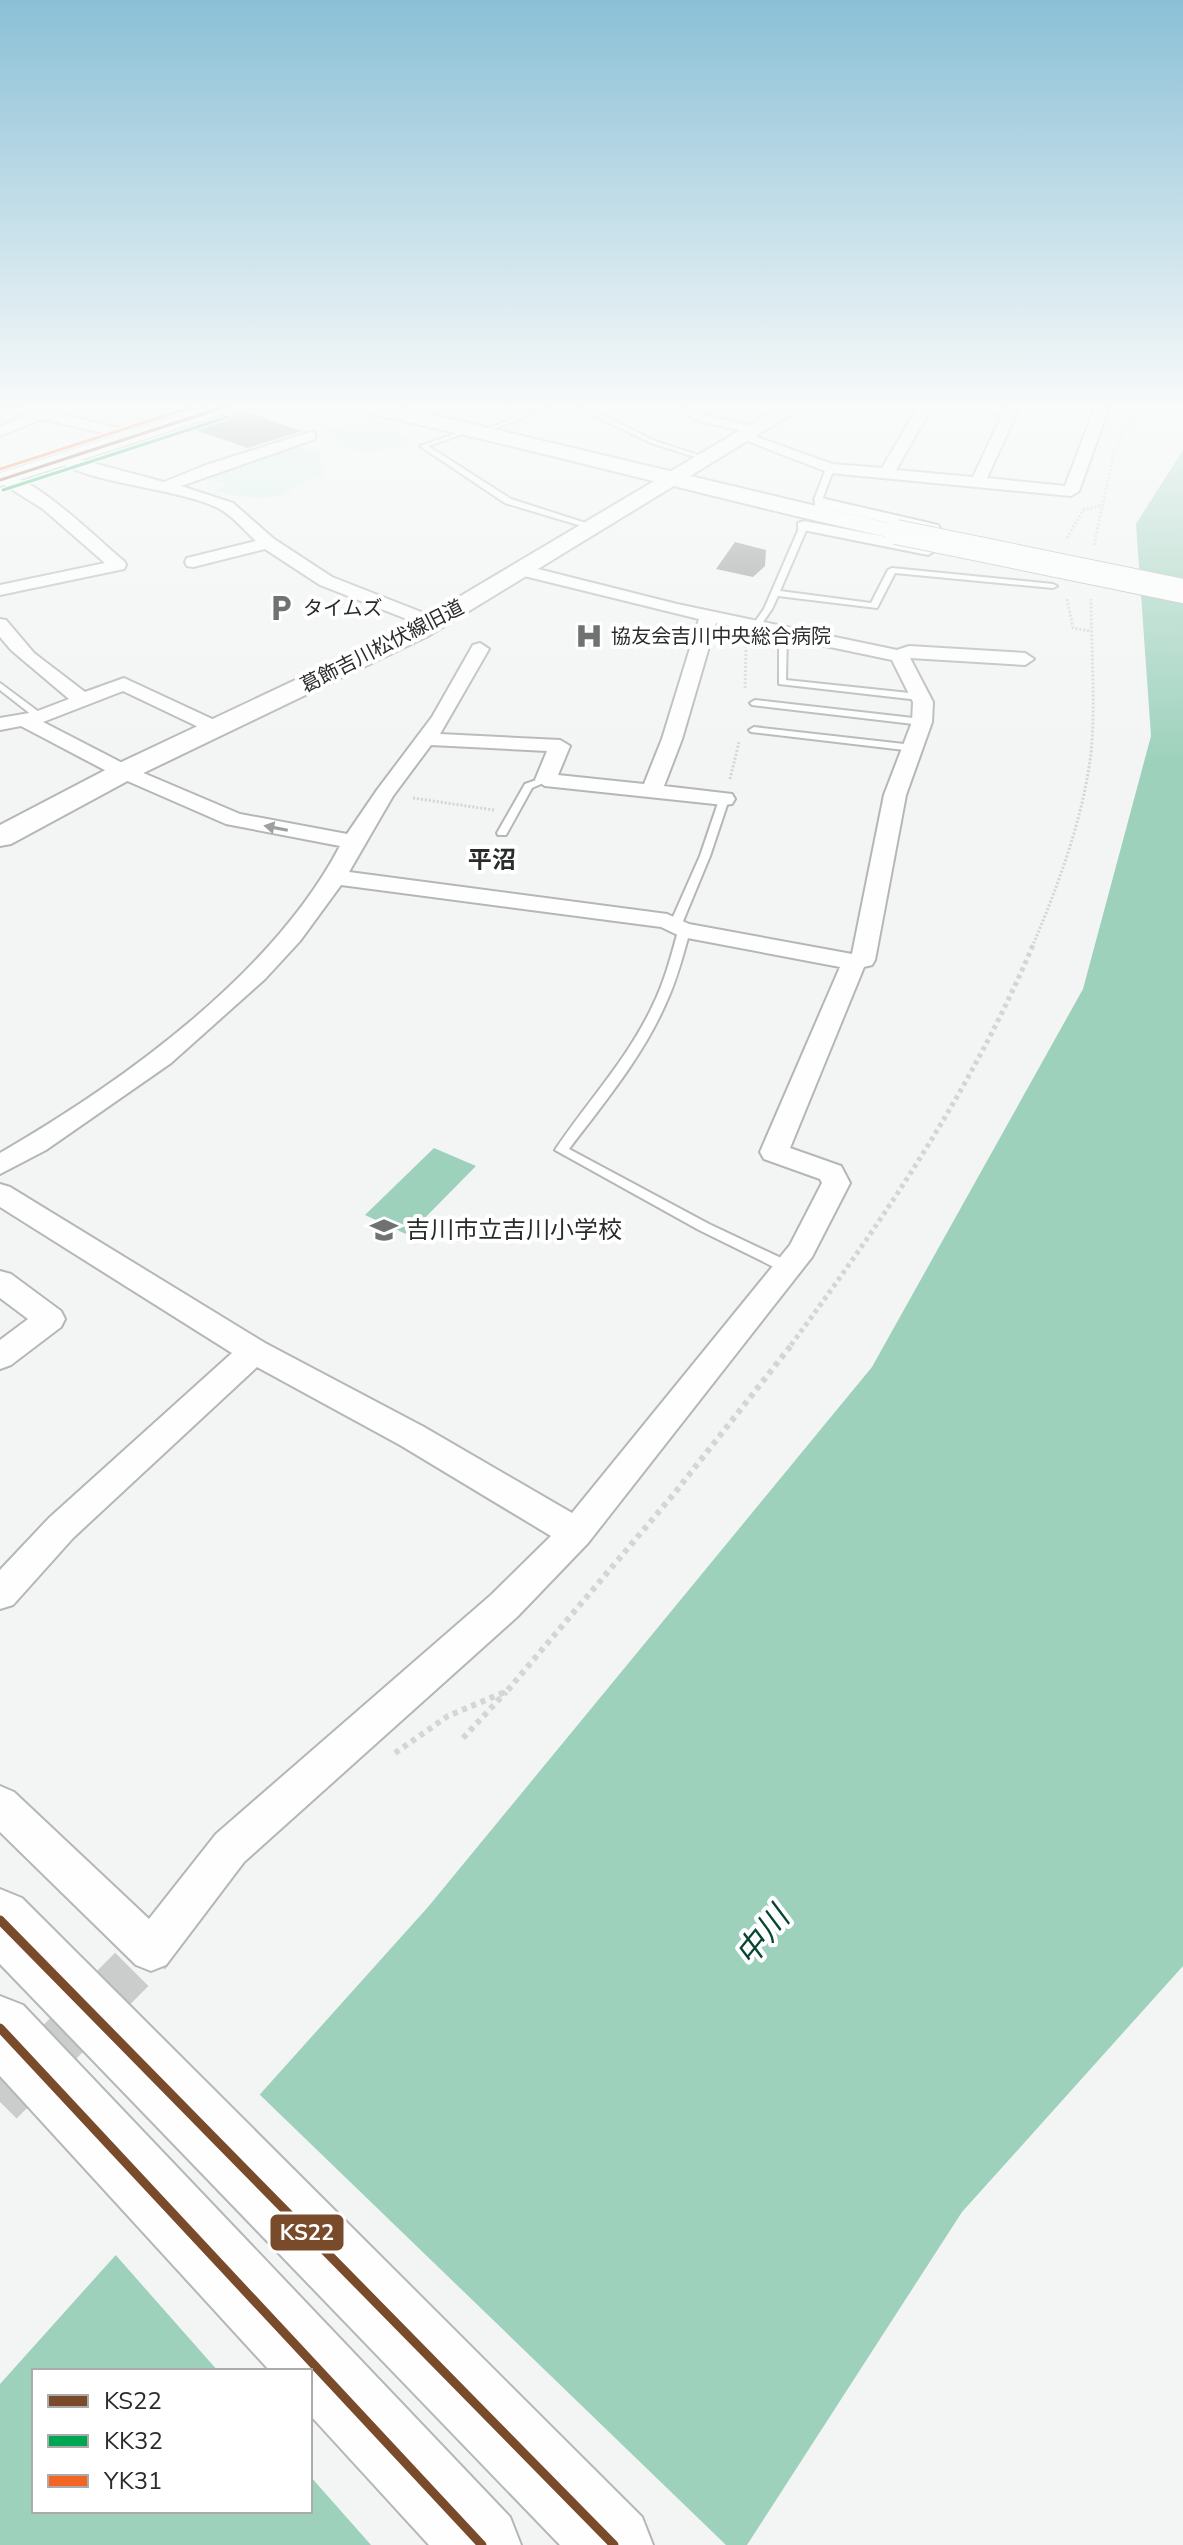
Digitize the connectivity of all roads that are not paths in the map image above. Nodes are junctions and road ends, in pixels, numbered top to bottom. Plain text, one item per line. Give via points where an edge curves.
1 (72, 526) edge
2 (249, 526) edge
3 (585, 526) edge
4 (596, 526) edge
5 (804, 526) joint
6 (870, 526) edge
7 (925, 526) edge
8 (592, 528) junction
9 (268, 543) junction
10 (193, 562) dead end
11 (522, 570) junction
12 (1053, 586) dead end
13 (0, 590) edge
14 (1183, 591) edge
15 (774, 593) junction
16 (709, 616) junction
17 (433, 623) junction
18 (0, 624) edge
19 (756, 626) junction
20 (783, 632) junction
21 (480, 649) dead end
22 (899, 656) junction
23 (1025, 659) dead end
24 (0, 686) edge
25 (919, 697) junction
26 (85, 701) junction
27 (755, 703) dead end
28 (32, 718) junction
29 (922, 722) junction
30 (0, 724) edge
31 (216, 728) junction
32 (754, 730) dead end
33 (426, 739) junction
34 (913, 748) junction
35 (124, 772) junction
36 (545, 780) junction
37 (652, 791) junction
38 (724, 799) joint
39 (502, 833) dead end
40 (0, 837) edge
41 (353, 842) junction
42 (335, 877) junction
43 (680, 928) junction
44 (854, 962) junction
45 (0, 1165) edge
46 (0, 1194) edge
47 (789, 1268) junction
48 (0, 1282) edge
49 (254, 1351) junction
50 (0, 1357) edge
51 (576, 1533) junction
52 (0, 1594) edge
53 (0, 1805) edge
54 (0, 1920) edge
55 (0, 2028) edge
56 (482, 2545) edge
57 (614, 2545) edge

1 - 13 street via 118,565
2 - 9 street
3 - 8 lane
4 - 8 street, 葛飾吉川松伏線旧道
5 - 7 street via 1019,569 1029,566 1032,555 1026,548
5 - 15 lane
6 - 14 main road, bridge
8 - 11 street, 葛飾吉川松伏線旧道
9 - 10 street
9 - 17 street via 326,581
11 - 16 street
11 - 17 street, 葛飾吉川松伏線旧道
12 - 15 lane via 892,570 874,606
15 - 19 lane
16 - 19 street
16 - 37 street
17 - 31 street, 葛飾吉川松伏線旧道
18 - 26 street via 61,685
19 - 20 street
20 - 22 street
20 - 25 lane via 782,682
21 - 33 street
22 - 23 street via 909,652
22 - 25 street
24 - 28 lane
25 - 29 street
26 - 28 street
26 - 31 street via 124,684
27 - 29 lane
28 - 30 street
28 - 35 street
29 - 34 street
31 - 35 street, 葛飾吉川松伏線旧道
32 - 34 lane
33 - 36 street via 560,746
33 - 41 street
34 - 44 street via 885,835 863,960
35 - 40 street, 葛飾吉川松伏線旧道
41 -> 35 street via 234,819
36 - 37 street
36 - 39 lane via 528,786
37 - 38 street
38 - 43 lane
41 - 42 street
42 - 43 street via 667,921
42 - 45 street via 292,936 210,1016 122,1085
43 - 44 street
43 - 47 lane via 670,981 656,1013 561,1150
44 - 47 street via 774,1152 831,1173 836,1183
46 - 49 street
47 - 51 street
48 - 50 street via 50,1319
49 - 51 street
49 - 52 street via 61,1528
51 - 53 street via 504,1606 230,1848 151,1950
54 - 57 main road
55 - 56 main road

